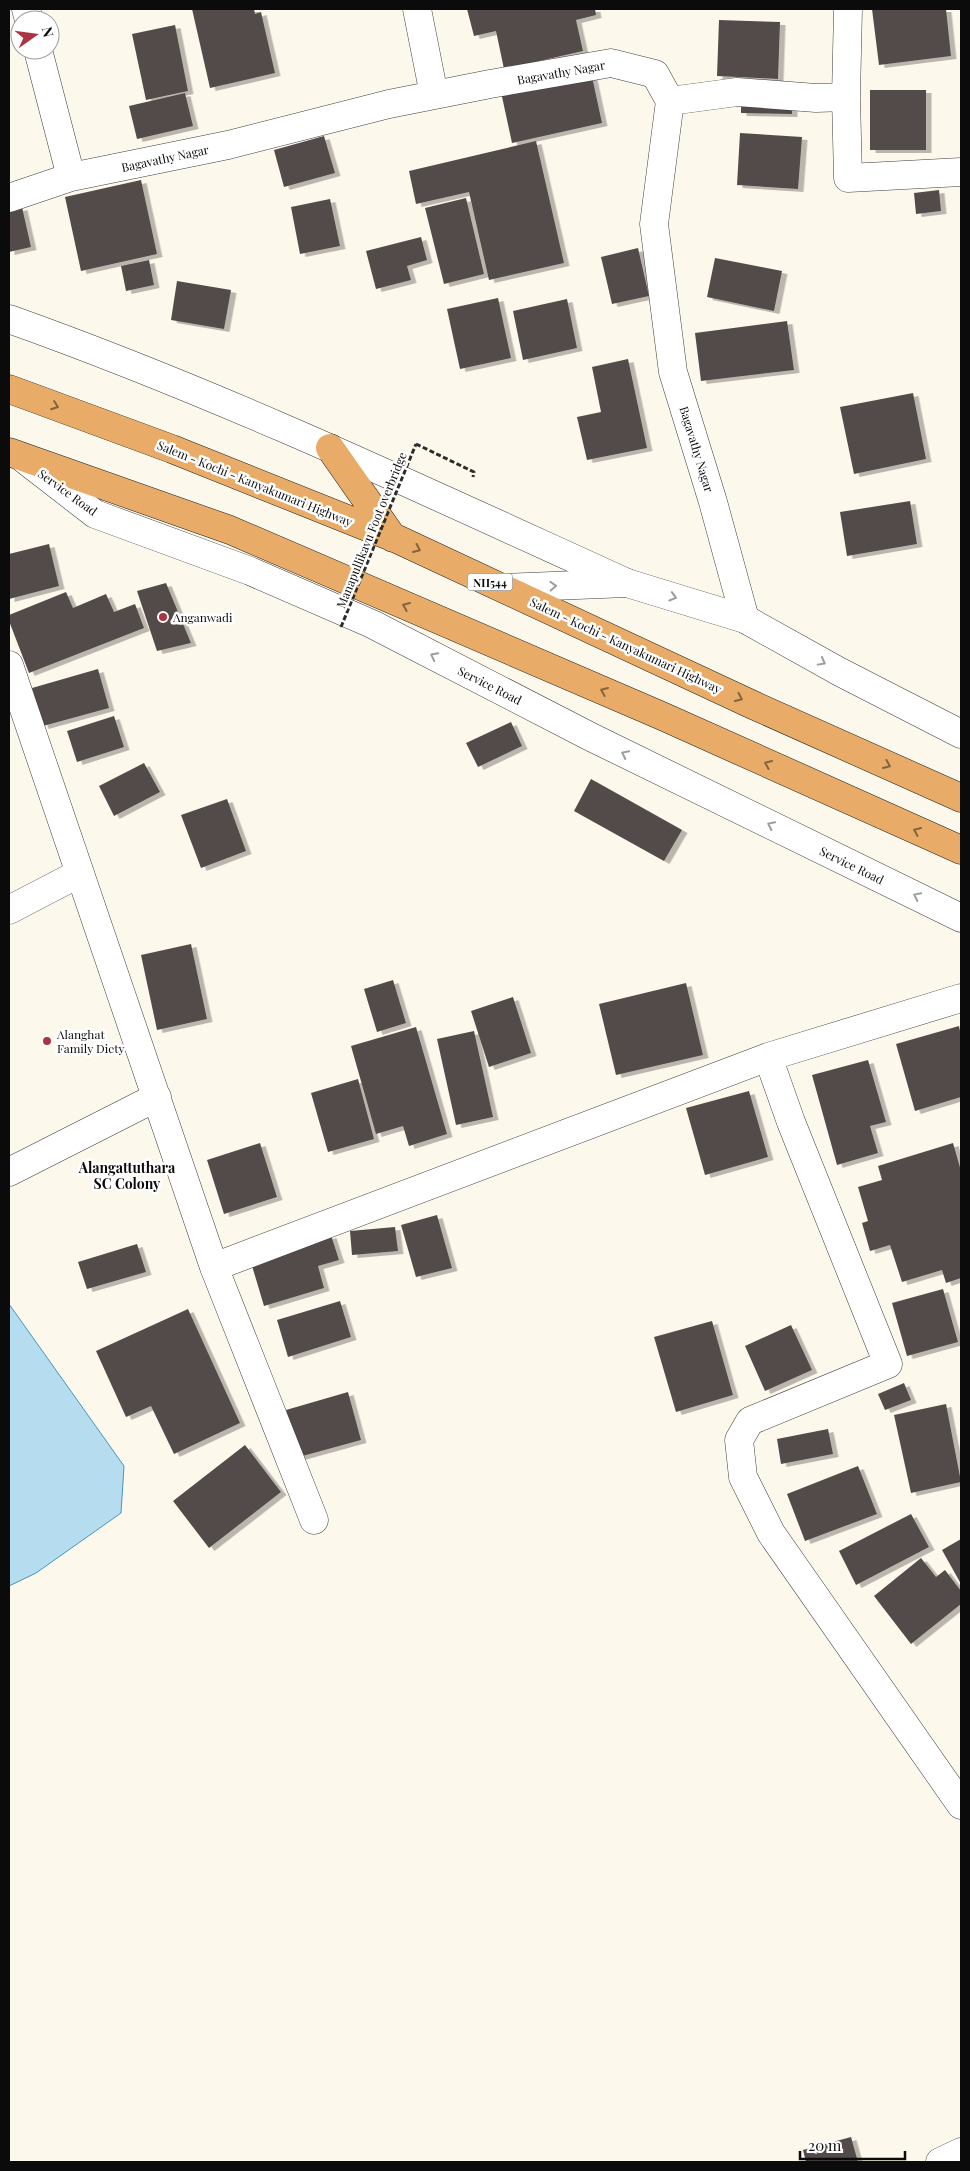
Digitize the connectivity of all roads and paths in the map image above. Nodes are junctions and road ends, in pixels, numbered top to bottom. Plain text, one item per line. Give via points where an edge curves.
1 (417, 9) edge
2 (848, 9) edge
3 (41, 60) edge
4 (434, 95) junction
5 (846, 97) junction
6 (670, 101) junction
7 (961, 172) edge
8 (71, 177) junction
9 (9, 198) edge
10 (9, 319) edge
11 (9, 389) edge
12 (330, 448) junction
13 (14, 453) edge
14 (474, 472) dead end
15 (393, 538) junction
16 (627, 583) junction
17 (504, 588) junction
18 (745, 619) junction
19 (341, 627) dead end
20 (9, 665) edge
21 (961, 734) edge
22 (961, 798) edge
23 (961, 850) edge
24 (80, 873) junction
25 (9, 910) edge
26 (961, 918) edge
27 (961, 998) edge
28 (768, 1056) junction
29 (157, 1097) junction
30 (9, 1172) edge
31 (214, 1267) junction
32 (314, 1520) dead end
33 (961, 1805) edge
34 (961, 2152) edge
35 (940, 2162) edge

1 - 4 street
2 - 5 street
3 - 8 street
4 - 6 street, Bagavathy Nagar via 612,63 654,74
4 - 8 street, Bagavathy Nagar
5 - 6 street via 737,92
5 - 7 street via 848,178
6 - 18 street, Bagavathy Nagar via 654,224 673,372
8 - 9 street, Bagavathy Nagar
10 - 12 street
11 -> 15 highway, Salem - Kochi - Kanyakumari Highway / NH544 via 172,449
12 - 15 highway
12 - 16 street
23 -> 13 highway via 653,712 230,530
26 -> 13 street, Service Road via 591,737 372,624 250,571 95,514
14 - 19 path, Manapullikavu Foot overbridge, bridge via 416,444
15 -> 17 highway, Salem - Kochi - Kanyakumari Highway / NH544
17 -> 16 street
16 -> 18 street
17 -> 22 highway, Salem - Kochi - Kanyakumari Highway / NH544
18 -> 21 street
20 - 24 street
24 - 25 street
24 - 29 street
27 - 28 street
28 - 31 street
28 - 33 street via 791,1122 888,1364 750,1421 739,1440 743,1477 771,1533
29 - 30 street
29 - 31 street
31 - 32 street
34 - 35 street

